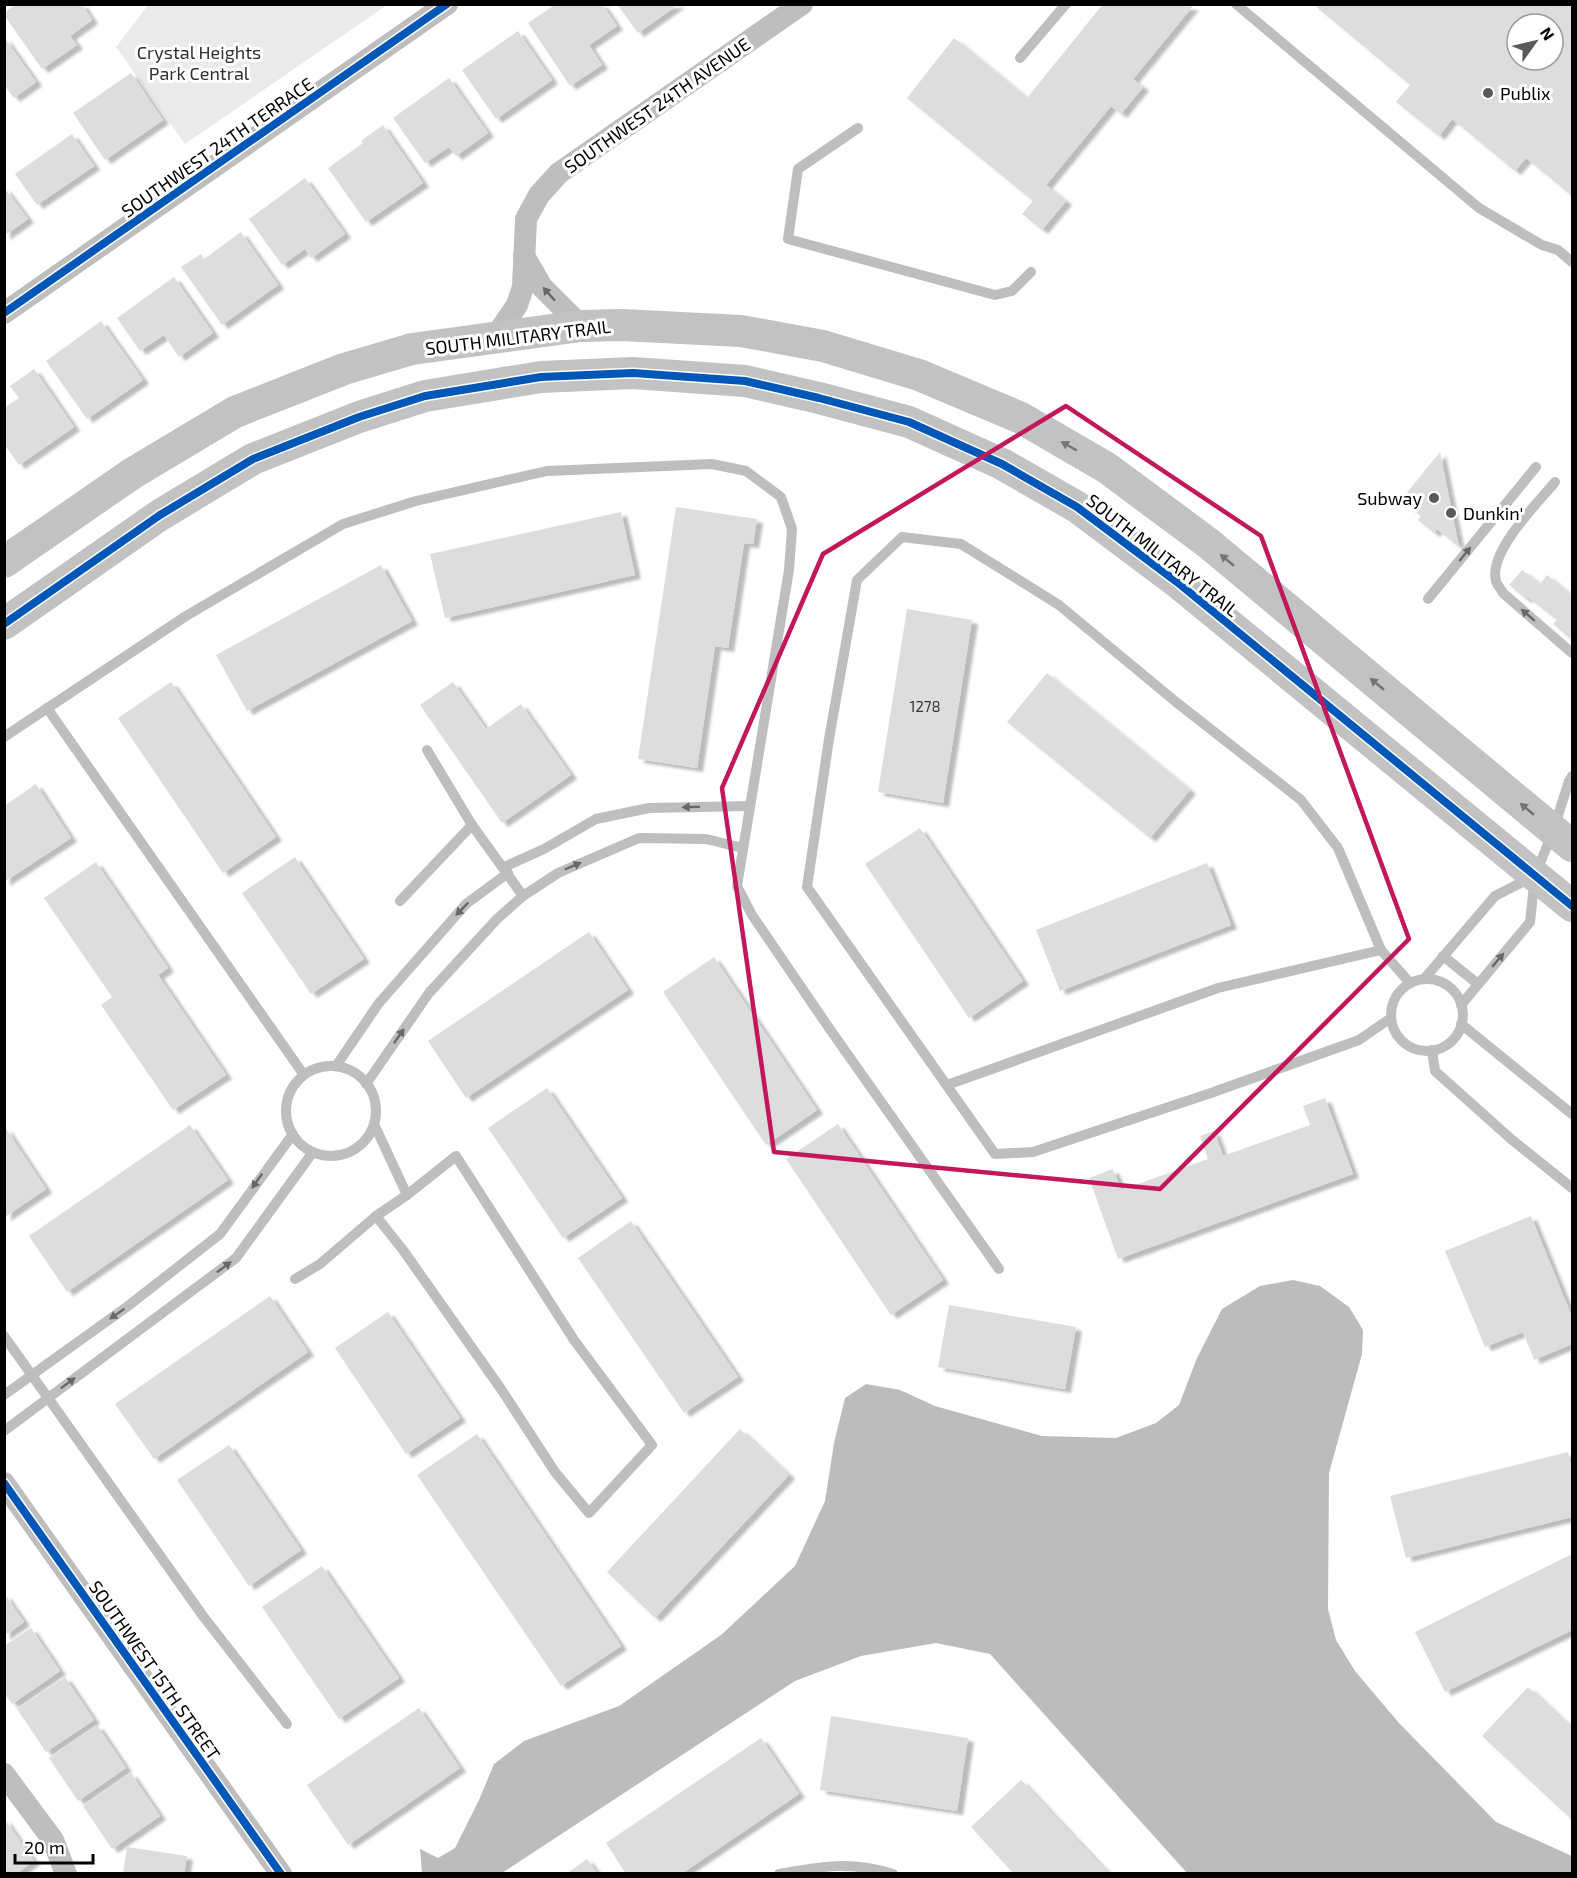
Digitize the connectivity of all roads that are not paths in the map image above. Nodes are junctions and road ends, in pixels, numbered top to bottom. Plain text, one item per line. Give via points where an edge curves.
1 (447, 4) edge
2 (801, 4) edge
3 (1066, 4) edge
4 (1236, 4) edge
5 (1020, 58) dead end
6 (858, 128) dead end
7 (524, 255) junction
8 (1572, 262) edge
9 (1031, 272) dead end
10 (4, 313) edge
11 (581, 326) junction
12 (496, 336) junction
13 (1536, 467) dead end
14 (1555, 482) dead end
15 (4, 562) edge
16 (1428, 599) dead end
17 (4, 624) edge
18 (1572, 653) edge
19 (48, 708) junction
20 (4, 737) edge
21 (427, 750) dead end
22 (1572, 776) edge
23 (750, 806) junction
24 (472, 825) junction
25 (1563, 838) edge
26 (743, 848) junction
27 (506, 870) junction
28 (1535, 876) junction
29 (523, 896) junction
30 (400, 901) dead end
31 (1572, 906) edge
32 (1381, 950) junction
33 (1443, 956) junction
34 (1424, 979) junction
35 (1410, 983) junction
36 (1478, 984) junction
37 (1461, 1005) junction
38 (1391, 1018) junction
39 (1461, 1024) junction
40 (1432, 1050) junction
41 (336, 1066) junction
42 (304, 1075) junction
43 (366, 1084) junction
44 (947, 1085) junction
45 (1572, 1114) edge
46 (374, 1124) junction
47 (292, 1134) junction
48 (313, 1152) junction
49 (1572, 1188) edge
50 (407, 1195) junction
51 (376, 1216) junction
52 (999, 1269) dead end
53 (296, 1279) dead end
54 (4, 1336) edge
55 (31, 1375) junction
56 (4, 1395) edge
57 (48, 1398) junction
58 (4, 1431) edge
59 (4, 1483) edge
60 (287, 1724) dead end
61 (4, 1773) edge
62 (66, 1874) edge
63 (281, 1874) edge
64 (779, 1874) edge
65 (893, 1874) edge

1 - 10 street, SOUTHWEST 24TH TERRACE
2 - 7 street, SOUTHWEST 24TH AVENUE via 559,173 539,195 526,219
3 - 5 lane
4 - 8 lane via 1479,208 1542,245 1558,250
6 - 9 lane via 798,169 788,239 995,295 1012,291
11 -> 7 street via 542,287
7 - 12 street, SOUTHWEST 24TH AVENUE via 523,287 517,305
11 - 12 street, SOUTH MILITARY TRAIL
25 -> 11 street, SOUTH MILITARY TRAIL via 1208,543 1107,468 1021,418 919,375 823,346 741,331
12 - 15 street, SOUTH MILITARY TRAIL via 412,349 344,369 235,412 133,473
16 -> 13 lane
18 -> 14 lane via 1503,593 1496,582 1495,566 1502,548
17 - 28 street, SOUTH MILITARY TRAIL via 160,515 253,459 359,417 425,396 541,377 633,373 745,381 909,422 1002,464 1077,507 1177,582
19 - 20 lane
19 - 23 lane via 186,616 343,524 416,501 546,471 712,464 746,471 781,497 792,529 789,570
19 - 42 lane
21 - 24 lane
22 - 25 lane
23 - 26 lane
23 -> 27 lane via 650,808 596,819
24 - 27 lane
24 - 30 lane
25 - 28 lane
29 -> 26 lane via 558,873 639,838 706,839
26 - 52 lane via 737,886 752,915
27 - 29 lane
27 -> 41 lane via 466,904 379,1003
28 - 31 street, SOUTH MILITARY TRAIL
28 - 33 lane via 1495,897
36 -> 28 lane via 1530,922
43 -> 29 lane via 429,993
32 - 35 lane
32 - 44 lane via 1218,988
32 - 44 lane via 1338,848 1301,800 1059,604 961,544 902,537 857,580 807,886
33 - 34 lane
33 - 36 lane
34 - 35 lane
34 - 37 lane via 1447,986
35 - 38 lane via 1395,997
36 - 37 lane
37 - 39 lane
38 - 40 lane via 1400,1039 1420,1050
38 - 44 lane via 1359,1040 1033,1152 995,1154
39 - 40 lane via 1451,1042
39 - 45 lane
40 - 49 lane via 1435,1071
41 - 42 lane via 314,1069
41 - 43 lane via 356,1074
42 - 47 lane via 288,1096 287,1122
43 - 46 lane via 376,1109
46 - 48 lane via 356,1148 343,1154
46 - 50 lane
47 - 48 lane
47 -> 55 lane via 220,1234
57 -> 48 lane via 236,1258
50 - 51 lane
50 - 51 lane via 456,1156 574,1340 652,1445 589,1513 555,1472
51 - 53 lane via 320,1264
54 - 55 lane
55 - 56 lane
55 - 57 lane
57 - 58 lane
57 - 60 lane via 203,1616
59 - 63 street, SOUTHWEST 15TH STREET
61 - 62 street via 53,1840
64 - 65 lane via 821,1866 868,1866

